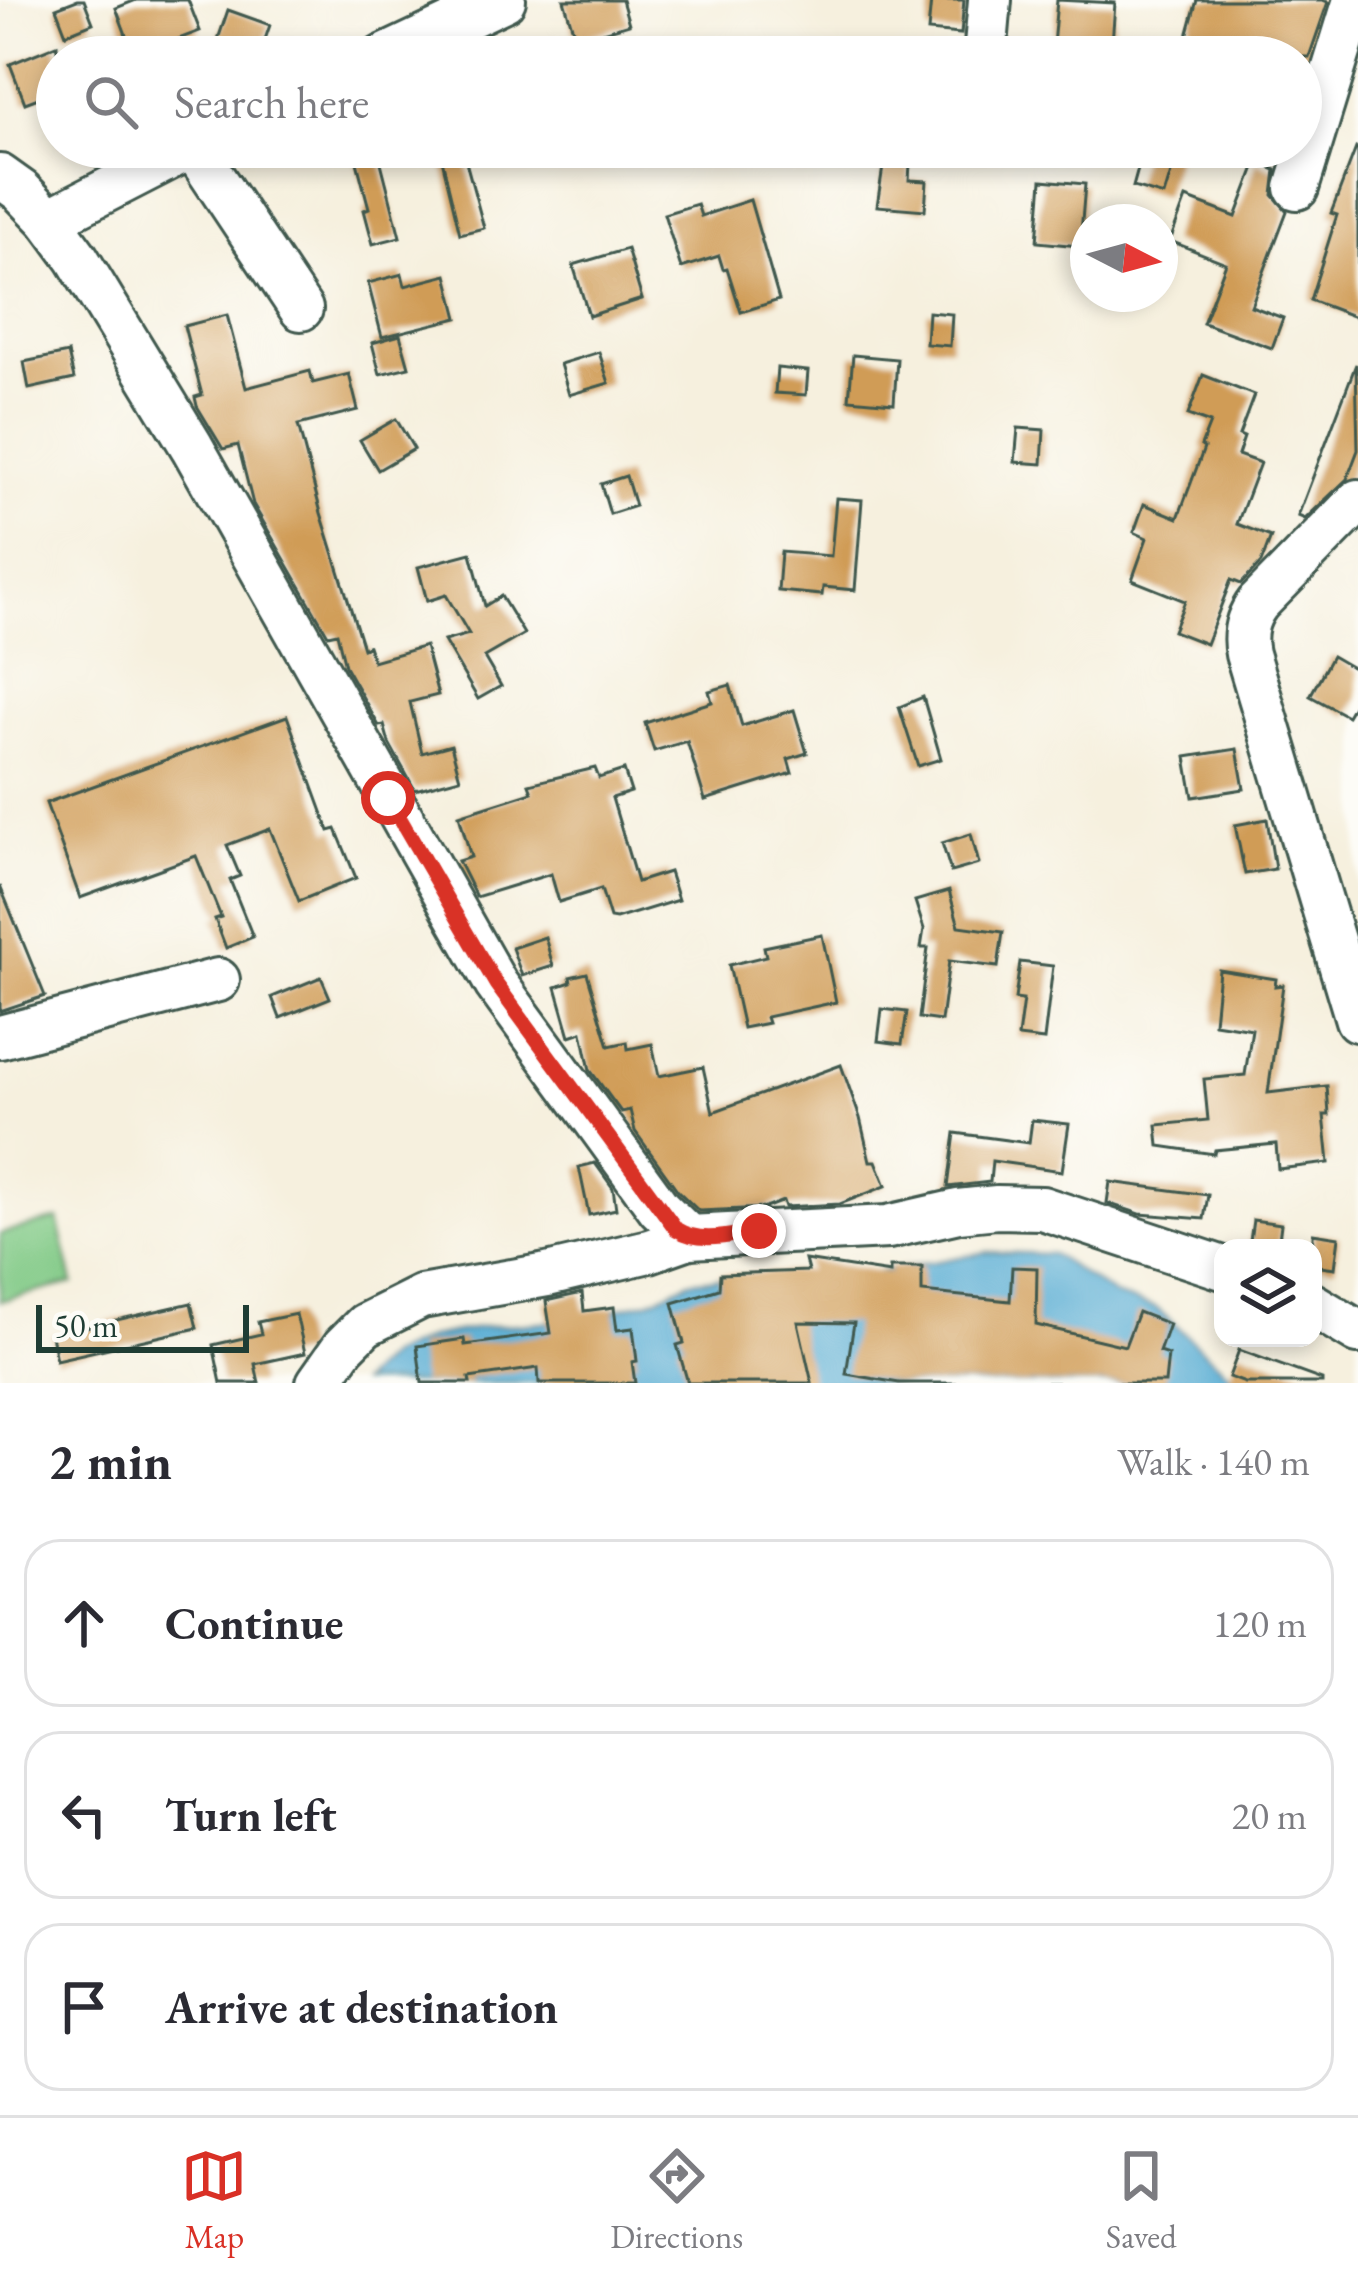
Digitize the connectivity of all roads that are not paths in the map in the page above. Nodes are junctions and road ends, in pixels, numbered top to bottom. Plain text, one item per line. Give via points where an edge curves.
1 (504, 0) edge
2 (990, 0) edge
3 (1355, 0) edge
4 (428, 36) edge
5 (987, 36) edge
6 (1322, 107) edge
7 (151, 168) edge
8 (206, 168) edge
9 (1303, 168) edge
10 (0, 176) edge
11 (1297, 188) dead end
12 (49, 220) junction
13 (301, 309) dead end
14 (1358, 502) edge
15 (218, 980) dead end
16 (1357, 1020) edge
17 (0, 1036) edge
18 (689, 1237) junction
19 (1214, 1265) edge
20 (1322, 1310) edge
21 (1358, 1332) edge
22 (319, 1383) edge

1 - 4 street
2 - 5 street
3 - 6 street
7 - 12 street
8 - 13 street
9 - 11 street
10 - 12 street
12 - 18 street via 192,447 496,984 659,1208
14 - 16 street via 1258,603 1245,634
15 - 17 street
18 - 19 street via 1042,1208
18 - 22 street via 421,1297 365,1324
20 - 21 street

